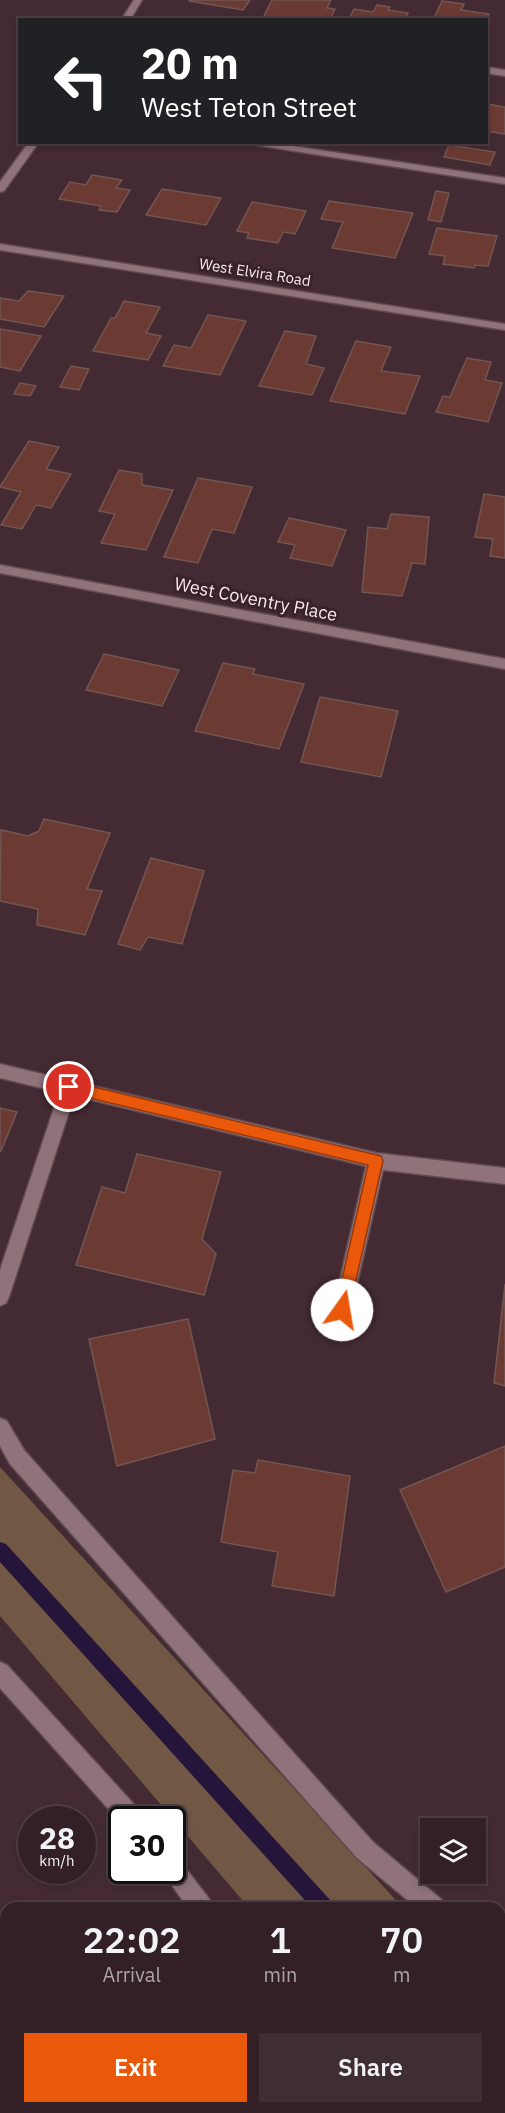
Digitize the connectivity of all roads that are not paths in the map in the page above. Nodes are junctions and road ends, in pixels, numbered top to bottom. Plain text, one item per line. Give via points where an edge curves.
1 (138, 0) edge
2 (126, 18) edge
3 (488, 70) edge
4 (505, 73) edge
5 (33, 144) edge
6 (255, 144) edge
7 (505, 181) edge
8 (0, 189) edge
9 (0, 247) edge
10 (505, 327) edge
11 (0, 569) edge
12 (505, 664) edge
13 (0, 1071) edge
14 (69, 1087) junction
15 (376, 1161) junction
16 (505, 1176) edge
17 (0, 1297) edge
18 (342, 1310) dead end
19 (0, 1428) edge
20 (0, 1672) edge
21 (120, 1806) edge
22 (184, 1884) edge
23 (197, 1902) edge
24 (427, 1902) edge

1 - 2 street
3 - 4 street
5 - 8 street
6 - 7 street
9 - 10 street, West Elvira Road
11 - 12 street, West Coventry Place
13 - 14 street
14 - 15 street
14 - 17 street
15 - 16 street
15 - 18 street
19 - 24 street via 17,1457 365,1850
20 - 21 street
22 - 23 street

